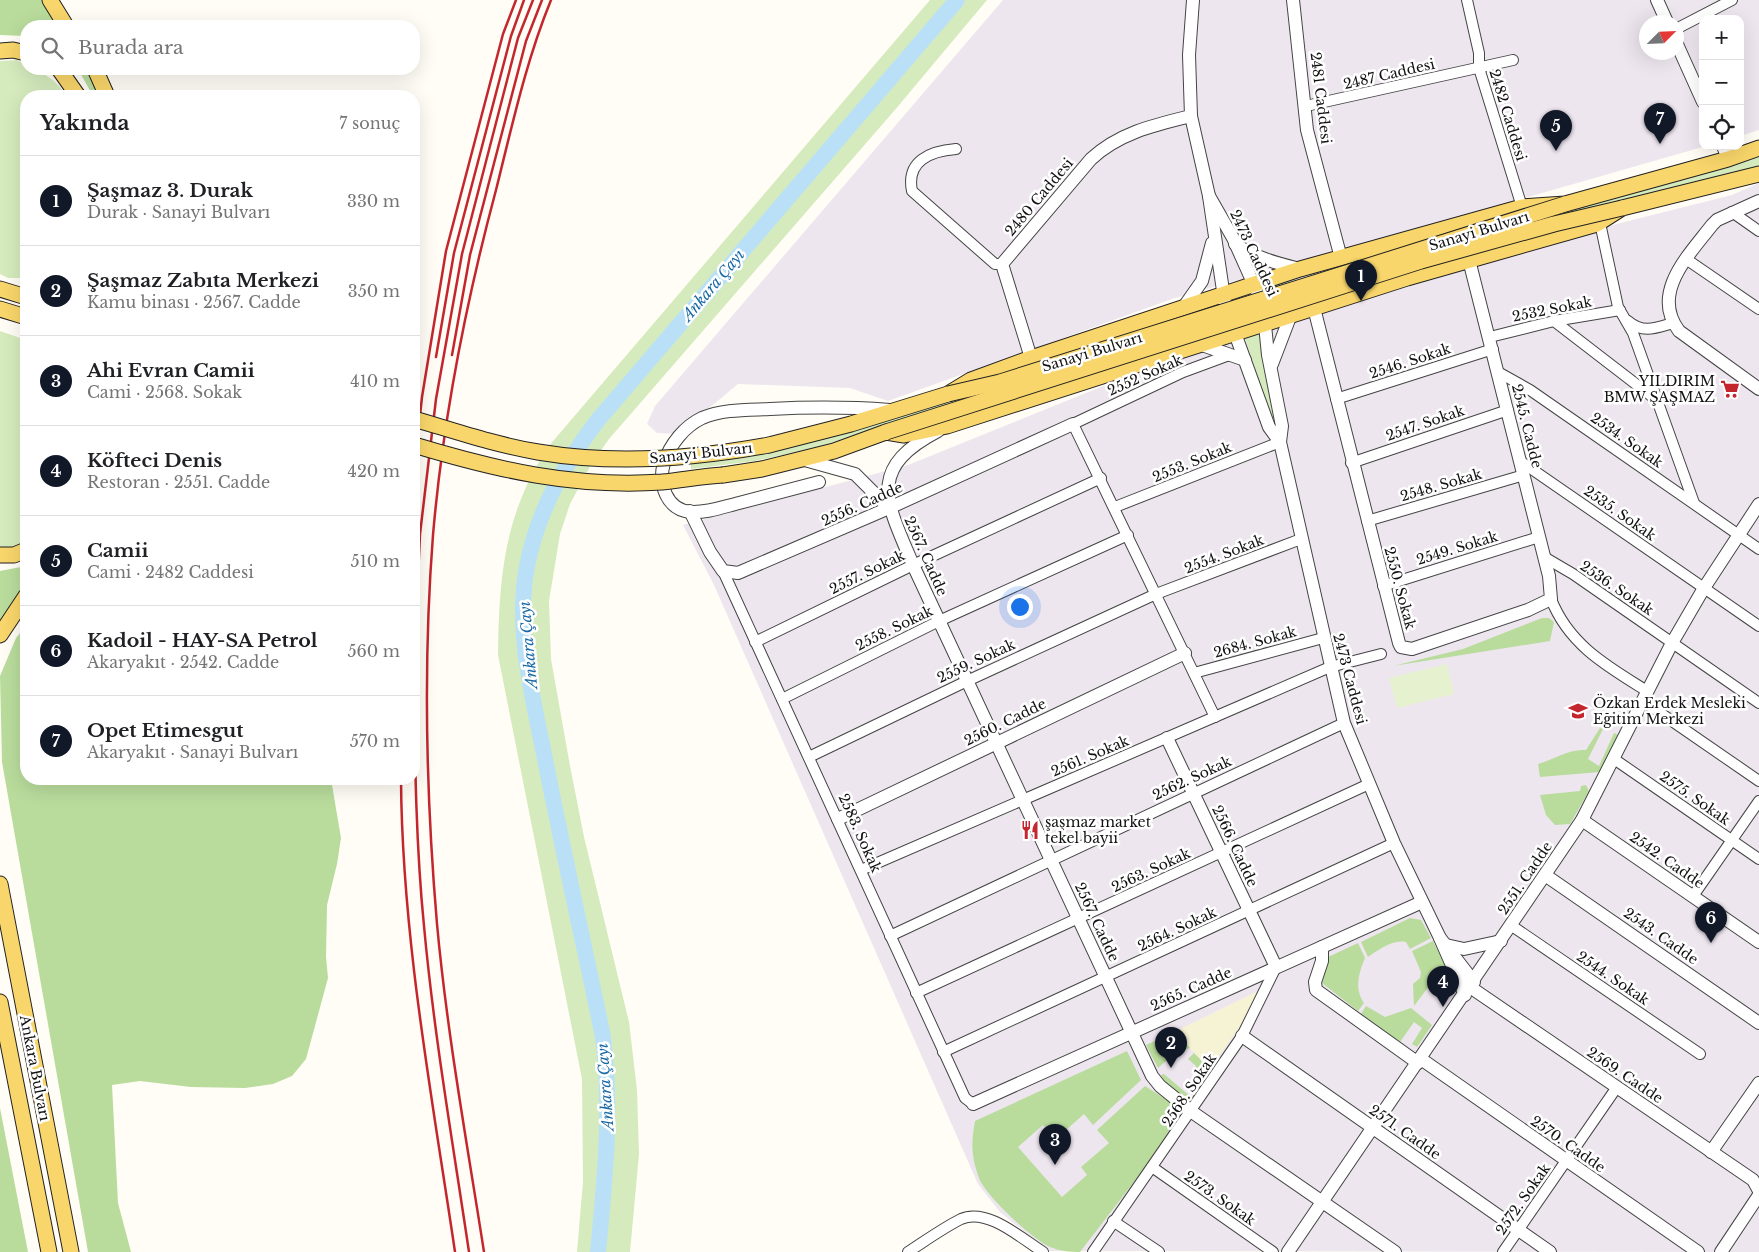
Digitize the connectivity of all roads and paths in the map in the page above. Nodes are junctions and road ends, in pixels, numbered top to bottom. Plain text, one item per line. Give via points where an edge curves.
1 (50, 0) edge
2 (1194, 0) edge
3 (1294, 0) edge
4 (1467, 0) edge
5 (1657, 0) edge
6 (1732, 0) edge
7 (1664, 15) edge
8 (62, 20) edge
9 (1684, 25) edge
10 (0, 51) edge
11 (20, 52) edge
12 (1513, 60) dead end
13 (1684, 60) edge
14 (1479, 68) junction
15 (63, 75) edge
16 (97, 75) edge
17 (74, 90) edge
18 (104, 90) edge
19 (1699, 93) edge
20 (1306, 106) junction
21 (1191, 116) junction
22 (1759, 148) edge
23 (956, 149) dead end
24 (1726, 153) edge
25 (1759, 174) edge
26 (1209, 196) junction
27 (1759, 201) edge
28 (1565, 204) junction
29 (1522, 207) junction
30 (1622, 208) junction
31 (1732, 212) junction
32 (1600, 224) junction
33 (1759, 231) edge
34 (1214, 236) junction
35 (1235, 244) junction
36 (1341, 258) junction
37 (1686, 259) junction
38 (1469, 260) junction
39 (1002, 264) junction
40 (1301, 269) junction
41 (1255, 284) junction
42 (1, 289) edge
43 (20, 290) edge
44 (1224, 294) junction
45 (20, 295) edge
46 (1314, 308) junction
47 (0, 309) edge
48 (1180, 309) junction
49 (1759, 309) edge
50 (1621, 312) junction
51 (20, 315) edge
52 (1290, 317) junction
53 (1554, 321) junction
54 (1673, 323) junction
55 (1265, 325) junction
56 (1235, 334) junction
57 (1492, 343) junction
58 (1198, 346) junction
59 (1230, 355) junction
60 (1031, 358) junction
61 (1245, 360) junction
62 (1271, 368) junction
63 (1498, 372) junction
64 (1759, 389) edge
65 (948, 394) junction
66 (1655, 398) junction
67 (1336, 399) junction
68 (893, 410) junction
69 (1508, 410) junction
70 (420, 421) edge
71 (1073, 424) junction
72 (947, 426) junction
73 (886, 432) junction
74 (1280, 442) junction
75 (420, 447) edge
76 (801, 459) junction
77 (1520, 461) junction
78 (1351, 463) junction
79 (1524, 475) junction
80 (1101, 478) junction
81 (819, 482) dead end
82 (1694, 504) junction
83 (1759, 504) edge
84 (889, 508) junction
85 (1115, 508) junction
86 (690, 512) junction
87 (1367, 521) junction
88 (1738, 534) junction
89 (1128, 535) junction
90 (1539, 537) junction
91 (1301, 539) junction
92 (1759, 549) edge
93 (20, 552) edge
94 (0, 556) edge
95 (1544, 557) junction
96 (913, 565) junction
97 (723, 571) junction
98 (1384, 586) junction
99 (1704, 588) junction
100 (1156, 594) junction
101 (1551, 599) junction
102 (20, 605) edge
103 (939, 621) junction
104 (1759, 626) edge
105 (0, 635) edge
106 (1323, 638) junction
107 (755, 642) junction
108 (1672, 643) junction
109 (1185, 653) junction
110 (1381, 654) dead end
111 (1330, 667) junction
112 (1194, 673) junction
113 (967, 681) junction
114 (1645, 696) junction
115 (782, 699) junction
116 (1759, 703) edge
117 (1215, 717) junction
118 (1344, 722) junction
119 (1167, 738) junction
120 (996, 743) junction
121 (810, 757) junction
122 (1614, 759) junction
123 (1759, 781) edge
124 (1369, 784) junction
125 (1194, 793) junction
126 (1023, 800) junction
127 (1759, 801) edge
128 (838, 819) junction
129 (1582, 820) junction
130 (1732, 840) junction
131 (1394, 843) junction
132 (1222, 852) junction
133 (1759, 859) edge
134 (1051, 860) junction
135 (861, 870) junction
136 (1545, 875) junction
137 (0, 884) edge
138 (1693, 896) junction
139 (1422, 902) junction
140 (1250, 910) junction
141 (1078, 918) junction
142 (1512, 926) junction
143 (890, 936) junction
144 (1443, 941) junction
145 (1501, 942) junction
146 (1759, 942) edge
147 (1322, 947) junction
148 (1276, 967) junction
149 (1106, 977) junction
150 (1469, 988) junction
151 (916, 993) junction
152 (0, 1002) edge
153 (1759, 1023) edge
154 (1132, 1032) junction
155 (1242, 1036) junction
156 (943, 1052) junction
157 (1700, 1054) dead end
158 (1419, 1061) junction
159 (1759, 1083) edge
160 (1617, 1087) junction
161 (973, 1104) joint
162 (1192, 1112) junction
163 (1373, 1128) junction
164 (1711, 1152) junction
165 (1566, 1161) junction
166 (1152, 1167) junction
167 (1759, 1193) edge
168 (1323, 1202) junction
169 (1113, 1221) junction
170 (1519, 1230) junction
171 (49, 1252) edge
172 (70, 1252) edge
173 (908, 1252) edge
174 (1043, 1252) edge
175 (1093, 1252) edge
176 (1159, 1252) edge
177 (1273, 1252) edge
178 (1288, 1252) edge
179 (1395, 1252) edge
180 (1504, 1252) edge
181 (1550, 1252) edge
182 (1698, 1252) edge
183 (1721, 1252) edge

1 - 8 main road
2 - 21 street, 2473 Caddesi via 1189,55
3 - 20 street, 2481 Caddesi
4 - 14 street, 2482 Caddesi via 1479,53
5 - 7 street
6 - 9 street
10 - 11 main road
12 - 14 street, 2487 Caddesi
13 - 19 street
14 - 20 street, 2487 Caddesi
14 - 29 street, 2482 Caddesi
15 - 17 main road
16 - 18 main road
20 - 36 street, 2481 Caddesi via 1309,137
21 - 26 street, 2473 Caddesi
21 - 39 street, 2480 Caddesi via 1120,137 1103,148 1090,159
22 - 24 main road, Sanayi Bulvarı
23 - 39 street via 932,154 915,166 910,177 912,191 995,264
24 - 28 main road, Sanayi Bulvarı
25 - 30 main road, Sanayi Bulvarı
26 - 34 street, 2473 Caddesi
26 - 35 street, 2473 Caddesi
27 - 31 street
28 - 29 main road
28 - 65 main road, Sanayi Bulvarı, bridge via 1000,382
29 - 36 main road
30 - 32 main road
30 - 73 main road, Sanayi Bulvarı, bridge via 1421,261
31 - 33 street
31 - 37 street via 1712,224
32 - 38 main road
32 - 50 street
34 - 44 street, 2473 Caddesi
34 - 48 street via 1202,281
35 - 40 street via 1262,258
35 - 41 street, 2473 Caddesi
36 - 40 main road
37 - 49 street
37 - 54 street via 1670,285
38 - 46 main road
38 - 57 street, 2545. Cadde
39 - 60 street
40 - 41 main road
40 - 46 main road via 1296,278 1296,294 1302,303
41 - 44 main road
41 - 55 street, 2473 Caddesi via 1263,306
42 - 43 main road
42 - 45 main road
44 - 48 main road
44 - 56 street, 2473 Caddesi
46 - 52 main road
46 - 67 street, 2550. Sokak
47 - 51 main road
48 - 58 main road via 1196,314 1202,321 1204,333
48 - 60 main road
50 - 53 street, 2532 Sokak
50 - 54 street via 1641,329
50 - 66 street via 1633,333
52 - 55 main road
52 - 62 street
53 - 57 street, 2532 Sokak
53 - 66 street
54 - 64 street via 1682,334
55 - 56 main road
55 - 62 street, 2473 Caddesi
56 - 58 main road
56 - 61 street, 2473 Caddesi
57 - 63 street, 2545. Cadde
57 - 67 street, 2546. Sokak
58 - 59 street
58 - 72 main road
59 - 61 street
59 - 71 street, 2552 Sokak via 1183,372
60 - 65 main road via 970,380
61 - 74 street, 2473 Caddesi via 1269,427
62 - 74 street, 2473 Caddesi via 1282,426
63 - 69 street, 2545. Cadde
63 - 82 street, 2534. Sokak via 1530,390
65 - 68 main road, Sanayi Bulvarı
66 - 82 street
67 - 78 street, 2550. Sokak
68 - 70 main road, Sanayi Bulvarı, bridge via 851,424 734,452 635,459 559,455 510,446
68 - 86 street via 756,409 729,411 692,423 677,439 663,465 666,496 674,505
69 - 77 street, 2545. Cadde
69 - 78 street, 2547. Sokak
71 - 80 street
71 - 84 street, 2556. Cadde
72 - 73 main road via 904,435
72 - 84 street via 921,439 894,466
73 - 76 main road, Sanayi Bulvarı
74 - 85 street, 2553. Sokak
74 - 91 street, 2473 Caddesi
75 - 76 main road, Sanayi Bulvarı, bridge via 512,472 557,478 663,482 723,475
76 - 84 street via 855,474
77 - 79 street, 2545. Cadde
77 - 99 street, 2535. Sokak
78 - 87 street, 2550. Sokak
79 - 87 street, 2548. Sokak
79 - 90 street, 2545. Cadde
80 - 85 street
80 - 96 street, 2557. Sokak
81 - 86 street via 714,509
82 - 88 street, 2534. Sokak
83 - 88 street, 2551. Cadde
84 - 96 street, 2567. Cadde
84 - 97 street, 2556. Cadde via 747,571 729,574
85 - 89 street
86 - 97 street
87 - 98 street, 2550. Sokak
88 - 92 street, 2534. Sokak
88 - 99 street, 2551. Cadde
89 - 100 street
89 - 103 street, 2558. Sokak
90 - 95 street, 2545. Cadde
90 - 98 street, 2549. Sokak
91 - 100 street, 2554. Sokak
91 - 106 street, 2473 Caddesi
93 - 94 main road
95 - 101 street, 2545. Cadde
95 - 108 street, 2536. Sokak
96 - 103 street, 2567. Cadde
96 - 107 street, 2557. Sokak
97 - 107 street, 2583. Sokak
98 - 101 street, 2550. Sokak via 1399,643 1406,649 1528,610
99 - 104 street, 2535. Sokak
99 - 108 street, 2551. Cadde
100 - 109 street
100 - 113 street, 2559. Sokak
101 - 114 street via 1560,620 1585,650
102 - 105 main road
103 - 113 street, 2567. Cadde
103 - 115 street, 2558. Sokak
106 - 111 street, 2473 Caddesi
106 - 112 street, 2684. Sokak
107 - 115 street, 2583. Sokak
108 - 114 street, 2551. Cadde
108 - 116 street, 2536. Sokak
109 - 112 street
109 - 120 street, 2560. Cadde
110 - 111 street, 2561. Sokak
111 - 117 street, 2561. Sokak
111 - 118 street, 2473 Caddesi
112 - 117 street
113 - 120 street, 2567. Cadde
113 - 121 street, 2559. Sokak
114 - 122 street, 2551. Cadde
114 - 123 street
115 - 121 street, 2583. Sokak
117 - 119 street, 2561. Sokak
118 - 124 street, 2473 Caddesi
118 - 125 street, 2562. Sokak
119 - 125 street, 2566. Cadde
119 - 126 street, 2561. Sokak
120 - 126 street, 2567. Cadde
120 - 128 street, 2560. Cadde
121 - 128 street, 2583. Sokak
122 - 129 street, 2551. Cadde
122 - 130 street, 2575. Sokak
124 - 131 street, 2473 Caddesi
124 - 132 street, 2563. Sokak
125 - 132 street, 2566. Cadde
125 - 134 street, 2562. Sokak
126 - 134 street, 2567. Cadde
126 - 135 street, 2561. Sokak
127 - 130 street
128 - 135 street, 2583. Sokak
129 - 136 street, 2551. Cadde
129 - 138 street, 2542. Cadde
130 - 133 street, 2575. Sokak
130 - 138 street
131 - 139 street, 2473 Caddesi
131 - 140 street, 2564. Sokak
132 - 140 street, 2566. Cadde
132 - 141 street, 2563. Sokak
134 - 141 street, 2567. Cadde
134 - 143 street, 2562. Sokak
135 - 143 street, 2583. Sokak
136 - 142 street, 2551. Cadde
136 - 153 street, 2543. Cadde
137 - 172 main road, Ankara Bulvarı
138 - 146 street, 2542. Cadde
139 - 144 street, 2473 Caddesi
139 - 147 street, 2565. Cadde
140 - 148 street, 2566. Cadde
140 - 149 street, 2564. Sokak
141 - 149 street, 2567. Cadde
141 - 151 street, 2563. Sokak
142 - 145 street, 2551. Cadde
142 - 157 street, 2544. Sokak
143 - 151 street, 2583. Sokak
144 - 145 street via 1464,949
144 - 150 street, 2569. Cadde
145 - 150 street, 2551. Cadde
147 - 148 street, 2565. Cadde
147 - 158 street, 2570. Cadde via 1316,990
148 - 154 street, 2565. Cadde
148 - 155 street, 2568. Sokak
149 - 154 street, 2567. Cadde
149 - 156 street, 2564. Sokak
150 - 158 street, 2551. Cadde
150 - 160 street, 2569. Cadde
151 - 156 street, 2583. Sokak
152 - 171 main road, Ankara Bulvarı
154 - 161 street, 2565. Cadde
154 - 162 street, 2567. Cadde via 1152,1076
155 - 162 street, 2568. Sokak
155 - 163 street, 2571. Cadde
156 - 161 street, 2583. Sokak via 965,1098
158 - 163 street, 2551. Cadde
158 - 165 street, 2570. Cadde
159 - 164 street
160 - 164 street, 2569. Cadde
160 - 165 street, 2572. Sokak
162 - 166 street, 2568. Sokak
162 - 168 street, 2567. Cadde
163 - 168 street, 2551. Cadde
163 - 170 street, 2571. Cadde
164 - 167 street, 2569. Cadde via 1753,1180
165 - 170 street, 2572. Sokak
165 - 182 street, 2570. Cadde
166 - 169 street, 2568. Sokak
166 - 177 street, 2573. Sokak
167 - 183 street, 2569. Cadde
168 - 178 street, 2551. Cadde
168 - 179 street, 2567. Cadde
169 - 175 street, 2568. Sokak
169 - 176 street
170 - 180 street, 2572. Sokak
170 - 181 street, 2571. Cadde
173 - 174 street via 962,1218 979,1217 1003,1224

